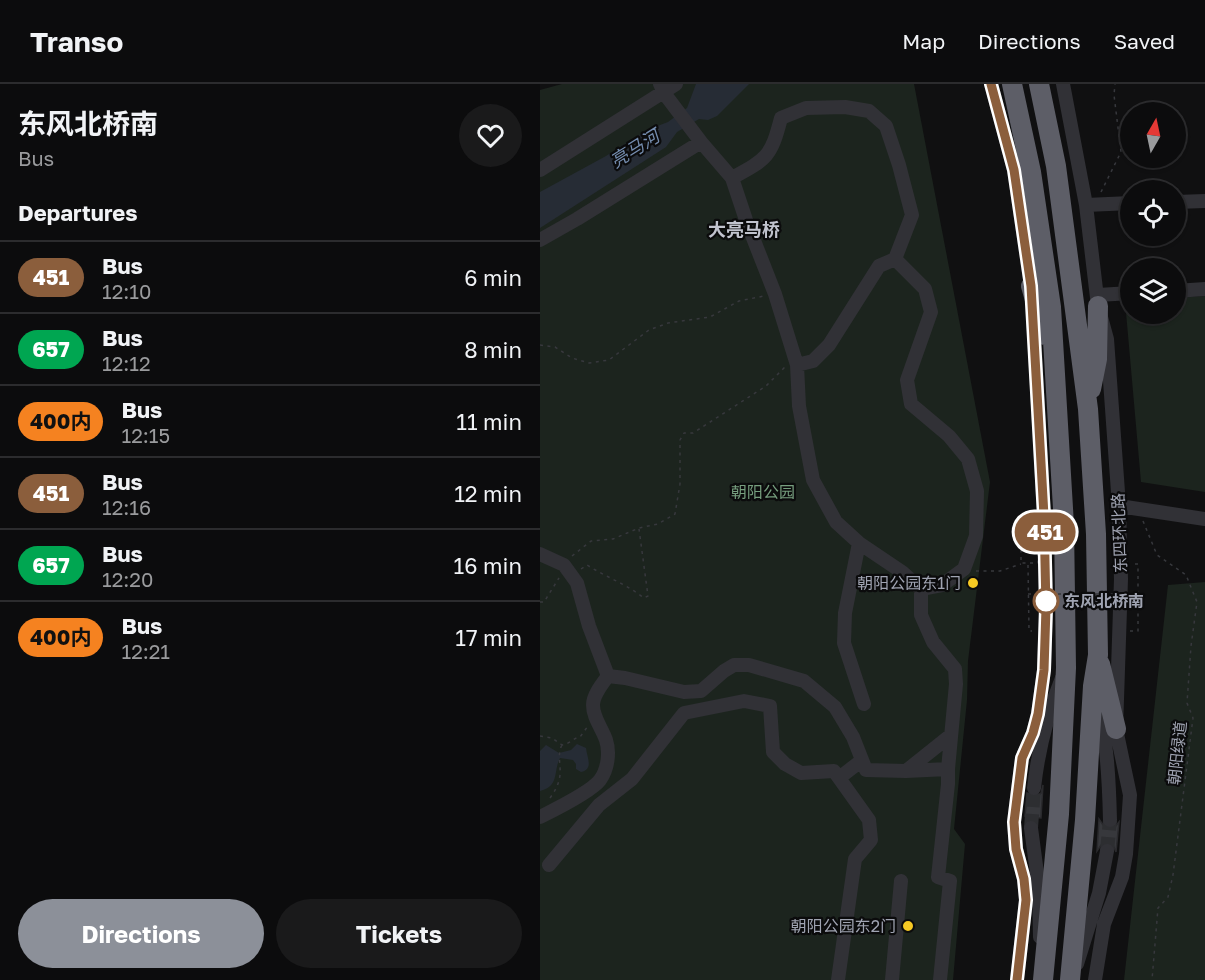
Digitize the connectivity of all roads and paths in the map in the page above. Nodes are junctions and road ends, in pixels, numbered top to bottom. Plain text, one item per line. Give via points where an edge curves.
1 (676, 84) edge
2 (991, 84) edge
3 (1012, 84) edge
4 (1039, 84) edge
5 (1063, 84) edge
6 (1115, 84) edge
7 (662, 89) edge
8 (701, 142) junction
9 (540, 170) edge
10 (732, 178) junction
11 (1205, 201) edge
12 (1186, 202) edge
13 (1120, 204) edge
14 (1092, 205) junction
15 (540, 240) edge
16 (896, 259) junction
17 (1031, 286) junction
18 (1205, 289) edge
19 (1186, 290) edge
20 (775, 294) junction
21 (1120, 296) edge
22 (1098, 301) junction
23 (540, 345) edge
24 (797, 365) junction
25 (1056, 380) junction
26 (1088, 409) junction
27 (1119, 506) junction
28 (1138, 509) junction
29 (1205, 519) edge
30 (639, 528) junction
31 (859, 543) junction
32 (540, 554) edge
33 (1021, 563) junction
34 (1029, 564) junction
35 (1138, 564) dead end
36 (964, 569) junction
37 (568, 570) junction
38 (921, 589) junction
39 (1028, 594) junction
40 (1138, 594) junction
41 (540, 602) edge
42 (1029, 631) dead end
43 (1138, 631) dead end
44 (1098, 656) junction
45 (1066, 668) junction
46 (608, 676) junction
47 (1093, 686) junction
48 (864, 704) dead end
49 (596, 721) junction
50 (1116, 729) junction
51 (951, 735) junction
52 (540, 736) edge
53 (562, 745) junction
54 (861, 761) junction
55 (948, 769) junction
56 (906, 771) junction
57 (839, 778) junction
58 (1034, 788) tunnel mouth
59 (545, 815) edge
60 (1110, 820) tunnel mouth
61 (1031, 828) tunnel mouth
62 (1107, 852) tunnel mouth
63 (549, 865) dead end
64 (901, 881) dead end
65 (1043, 978) edge
66 (838, 980) edge
67 (892, 980) edge
68 (940, 980) edge
69 (1017, 980) edge
70 (1071, 980) edge
71 (1095, 980) edge
72 (1152, 980) edge

1 - 7 street
2 - 17 street via 1014,170
3 - 25 highway via 1031,172 1051,307
4 - 26 highway, 东四环北路 via 1056,166
5 - 14 street, 东四环北路
6 - 14 path via 1121,152
7 - 8 street
7 - 9 street
8 - 10 street
8 - 15 street
10 - 16 street via 767,157 782,118 806,108 869,111 886,126 912,215
10 - 20 street
11 - 12 street
13 - 14 street
14 - 22 street, 东四环北路
16 - 24 street via 879,266 829,345 813,361
16 - 36 street via 925,289 931,312 907,380 911,404 950,436 968,459 977,492 976,536
17 - 25 highway
17 - 69 street via 1046,608 1038,714 1022,758 1014,822 1026,900
18 - 19 street
20 - 23 path via 739,301 710,317 649,330 609,360 589,363 555,347
20 - 24 street
21 - 22 street
22 - 26 highway via 1096,359
22 - 27 street, 东四环北路 via 1107,339
24 - 30 path via 785,366 766,386 693,433 684,434 680,440 675,514 658,524
24 - 31 street via 799,406 813,480 836,522
25 - 45 highway
26 - 44 highway, 东四环北路
27 - 28 street
27 - 50 street, 东四环北路
28 - 29 street
28 - 72 path, 朝阳绿道 via 1157,555 1186,575 1197,602 1187,703 1193,718 1173,875 1168,897 1158,908
30 - 37 path via 613,539 591,541
30 - 37 path via 648,596 588,565
31 - 38 street
31 - 48 street via 845,613 844,643
32 - 37 street
33 - 34 path
33 - 34 path via 1022,524 1037,524 1038,563
33 - 36 path via 1000,572
34 - 39 path
35 - 40 path
36 - 38 street via 942,585
37 - 41 path via 544,602
37 - 46 street via 577,583
38 - 51 street via 921,615 933,642 955,669
39 - 40 path, bridge
39 - 42 path
40 - 43 path
44 - 47 highway, 东四环北路
44 - 50 highway
45 - 58 street via 1036,764
45 - 65 highway via 1059,814
46 - 49 street via 592,703
46 - 54 street via 684,692 701,690 734,665 749,665 804,681 835,707 853,737
47 - 60 street via 1104,728
47 - 70 highway, 东四环北路
49 - 53 path via 580,737
49 - 59 street via 606,740 609,759 600,780
50 - 71 street, 东四环北路 via 1130,795 1126,854 1122,877 1104,924
51 - 55 street
51 - 56 street
52 - 53 path
53 - 59 path via 558,785
54 - 56 street via 866,770
54 - 57 street
55 - 56 street
55 - 68 street via 938,877 950,881
57 - 63 street via 834,771 801,773 773,752 770,706 744,701 684,713 632,779 599,805
57 - 66 street via 869,820 871,840 855,859
61 - 65 street via 1039,888
62 - 70 street via 1099,892
64 - 67 street

